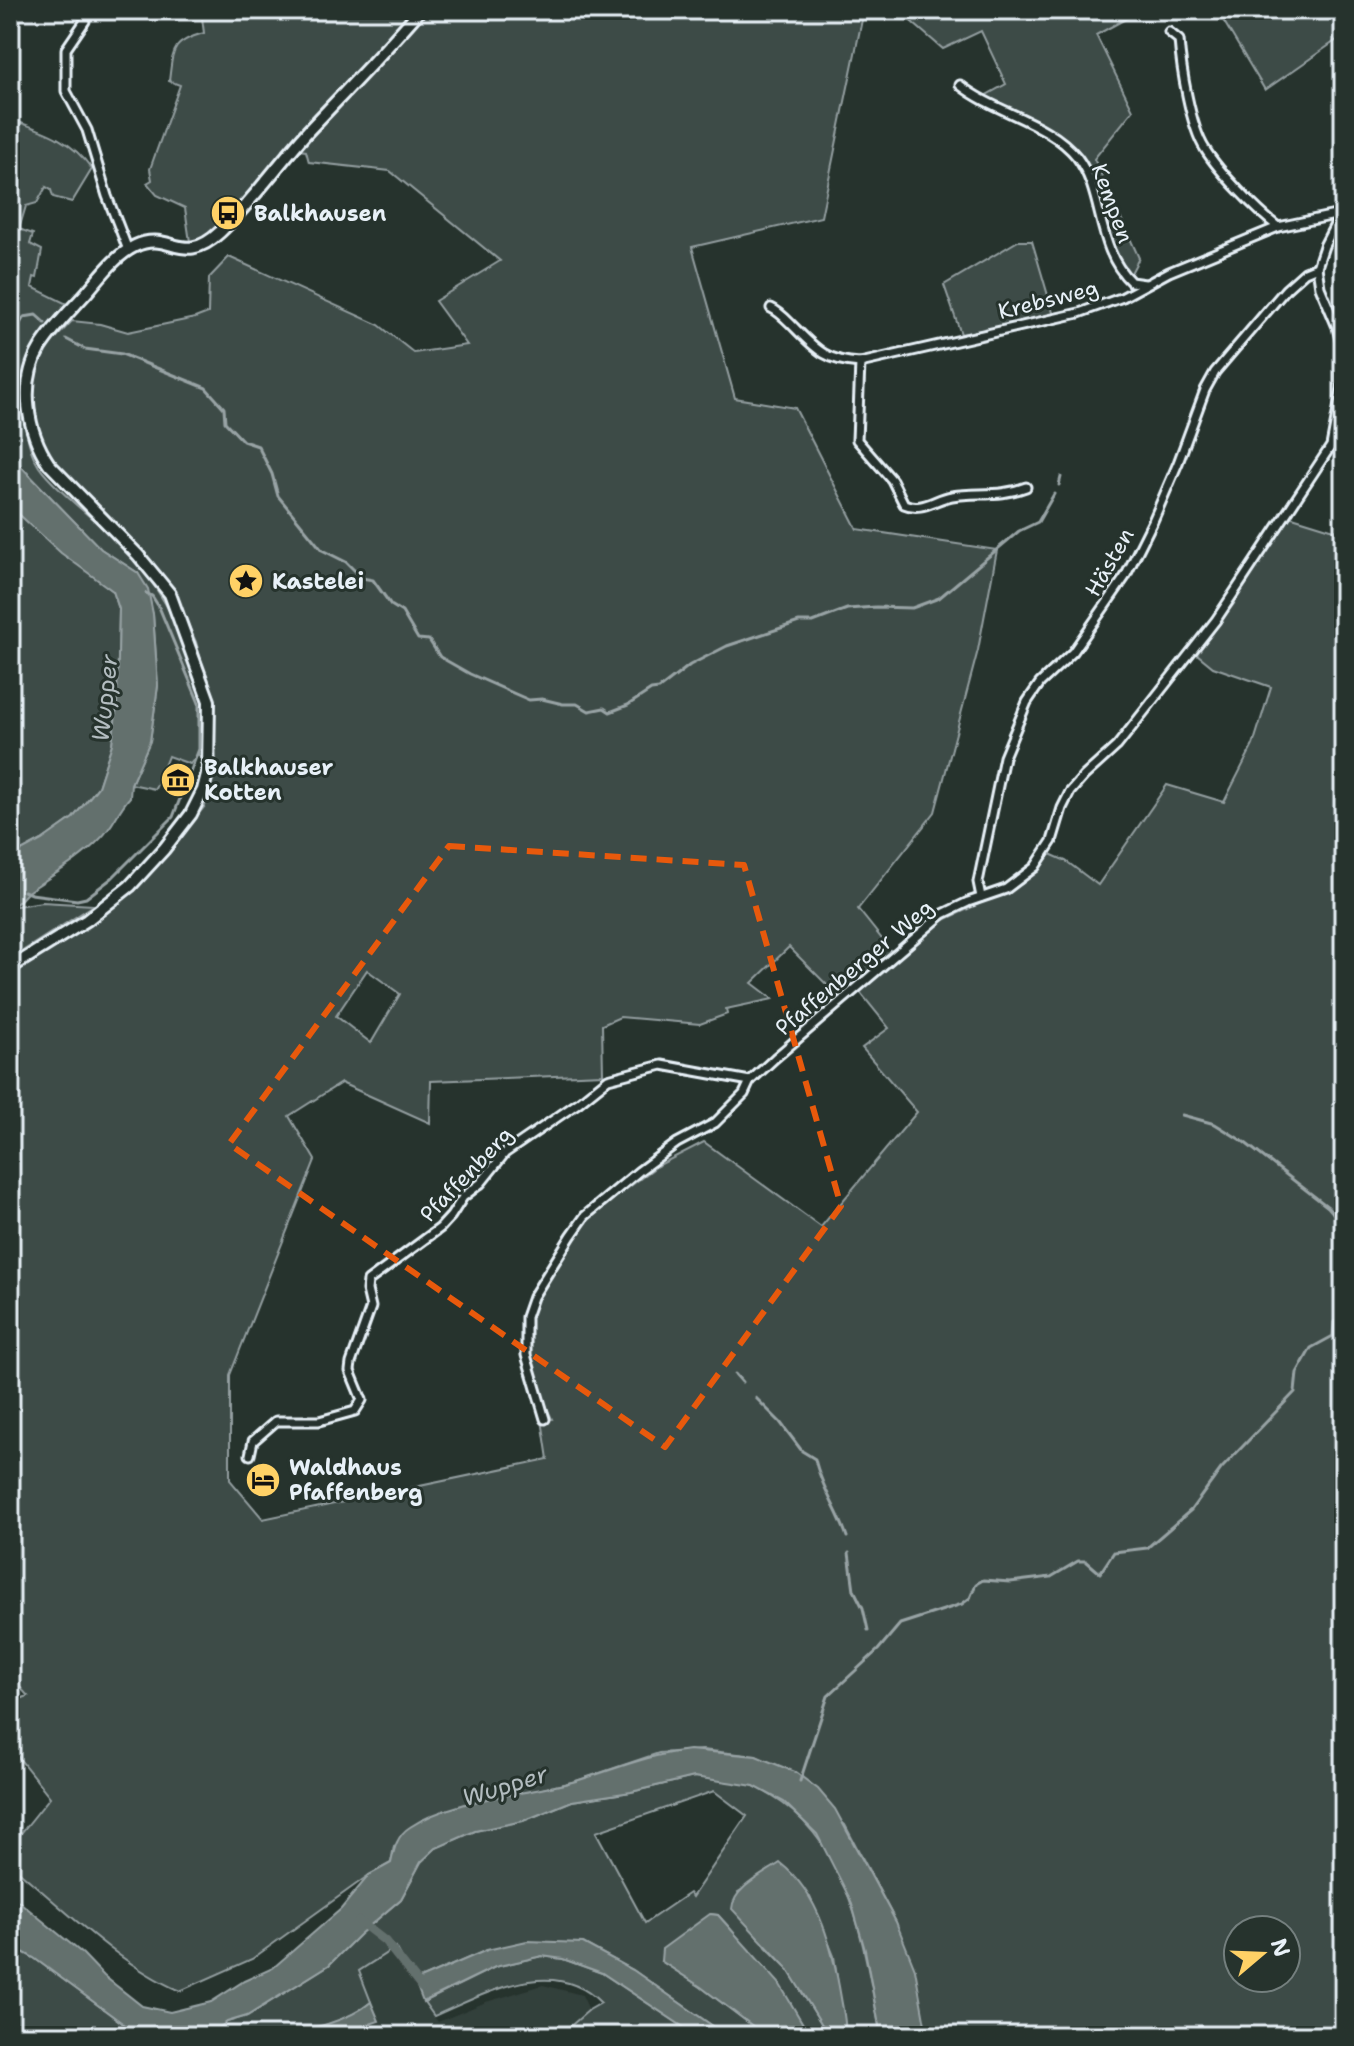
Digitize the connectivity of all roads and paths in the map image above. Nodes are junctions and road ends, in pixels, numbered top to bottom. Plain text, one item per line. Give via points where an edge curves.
1 (85, 10) edge
2 (420, 10) edge
3 (1169, 32) dead end
4 (960, 85) dead end
5 (1342, 210) edge
6 (1278, 227) junction
7 (128, 250) junction
8 (1317, 267) junction
9 (1148, 284) junction
10 (771, 308) dead end
11 (860, 363) junction
12 (1026, 487) dead end
13 (981, 897) junction
14 (10, 968) edge
15 (750, 1081) junction
16 (545, 1419) dead end
17 (250, 1455) dead end

1 - 7 street via 83,25 66,49 66,91 87,130
2 - 7 main road via 215,236 194,249 151,241
3 - 6 street via 1179,40 1186,93 1204,149
4 - 9 street, Kempen via 1073,153 1085,169 1116,261 1131,282
5 - 6 street, Krebsweg
5 - 8 street
6 - 9 street, Krebsweg
7 - 14 main road via 38,351 30,379 31,426 49,464 170,594 209,701 208,770 191,814 130,886
8 - 13 street, Hästen via 1286,289 1215,372 1125,577 1073,652 1027,702 1004,757 978,882
8 - 13 street, Pfaffenberger Weg via 1343,355 1331,446 1216,620 1117,746 1070,792 1042,857 1012,885
9 - 11 street, Krebsweg via 1068,316
10 - 11 street, Krebsweg via 825,357
11 - 12 street via 857,440 892,480 904,504 922,507 948,496 999,495
13 - 15 street, Pfaffenberger Weg via 943,914
15 - 16 street, Pfaffenberger Weg via 715,1123 667,1150 585,1216 541,1285 526,1317 525,1337 531,1379
15 - 17 street, Pfaffenberg via 669,1066 608,1079 505,1153 440,1228 368,1281 371,1307 350,1371 360,1406 319,1421 276,1421 253,1441

